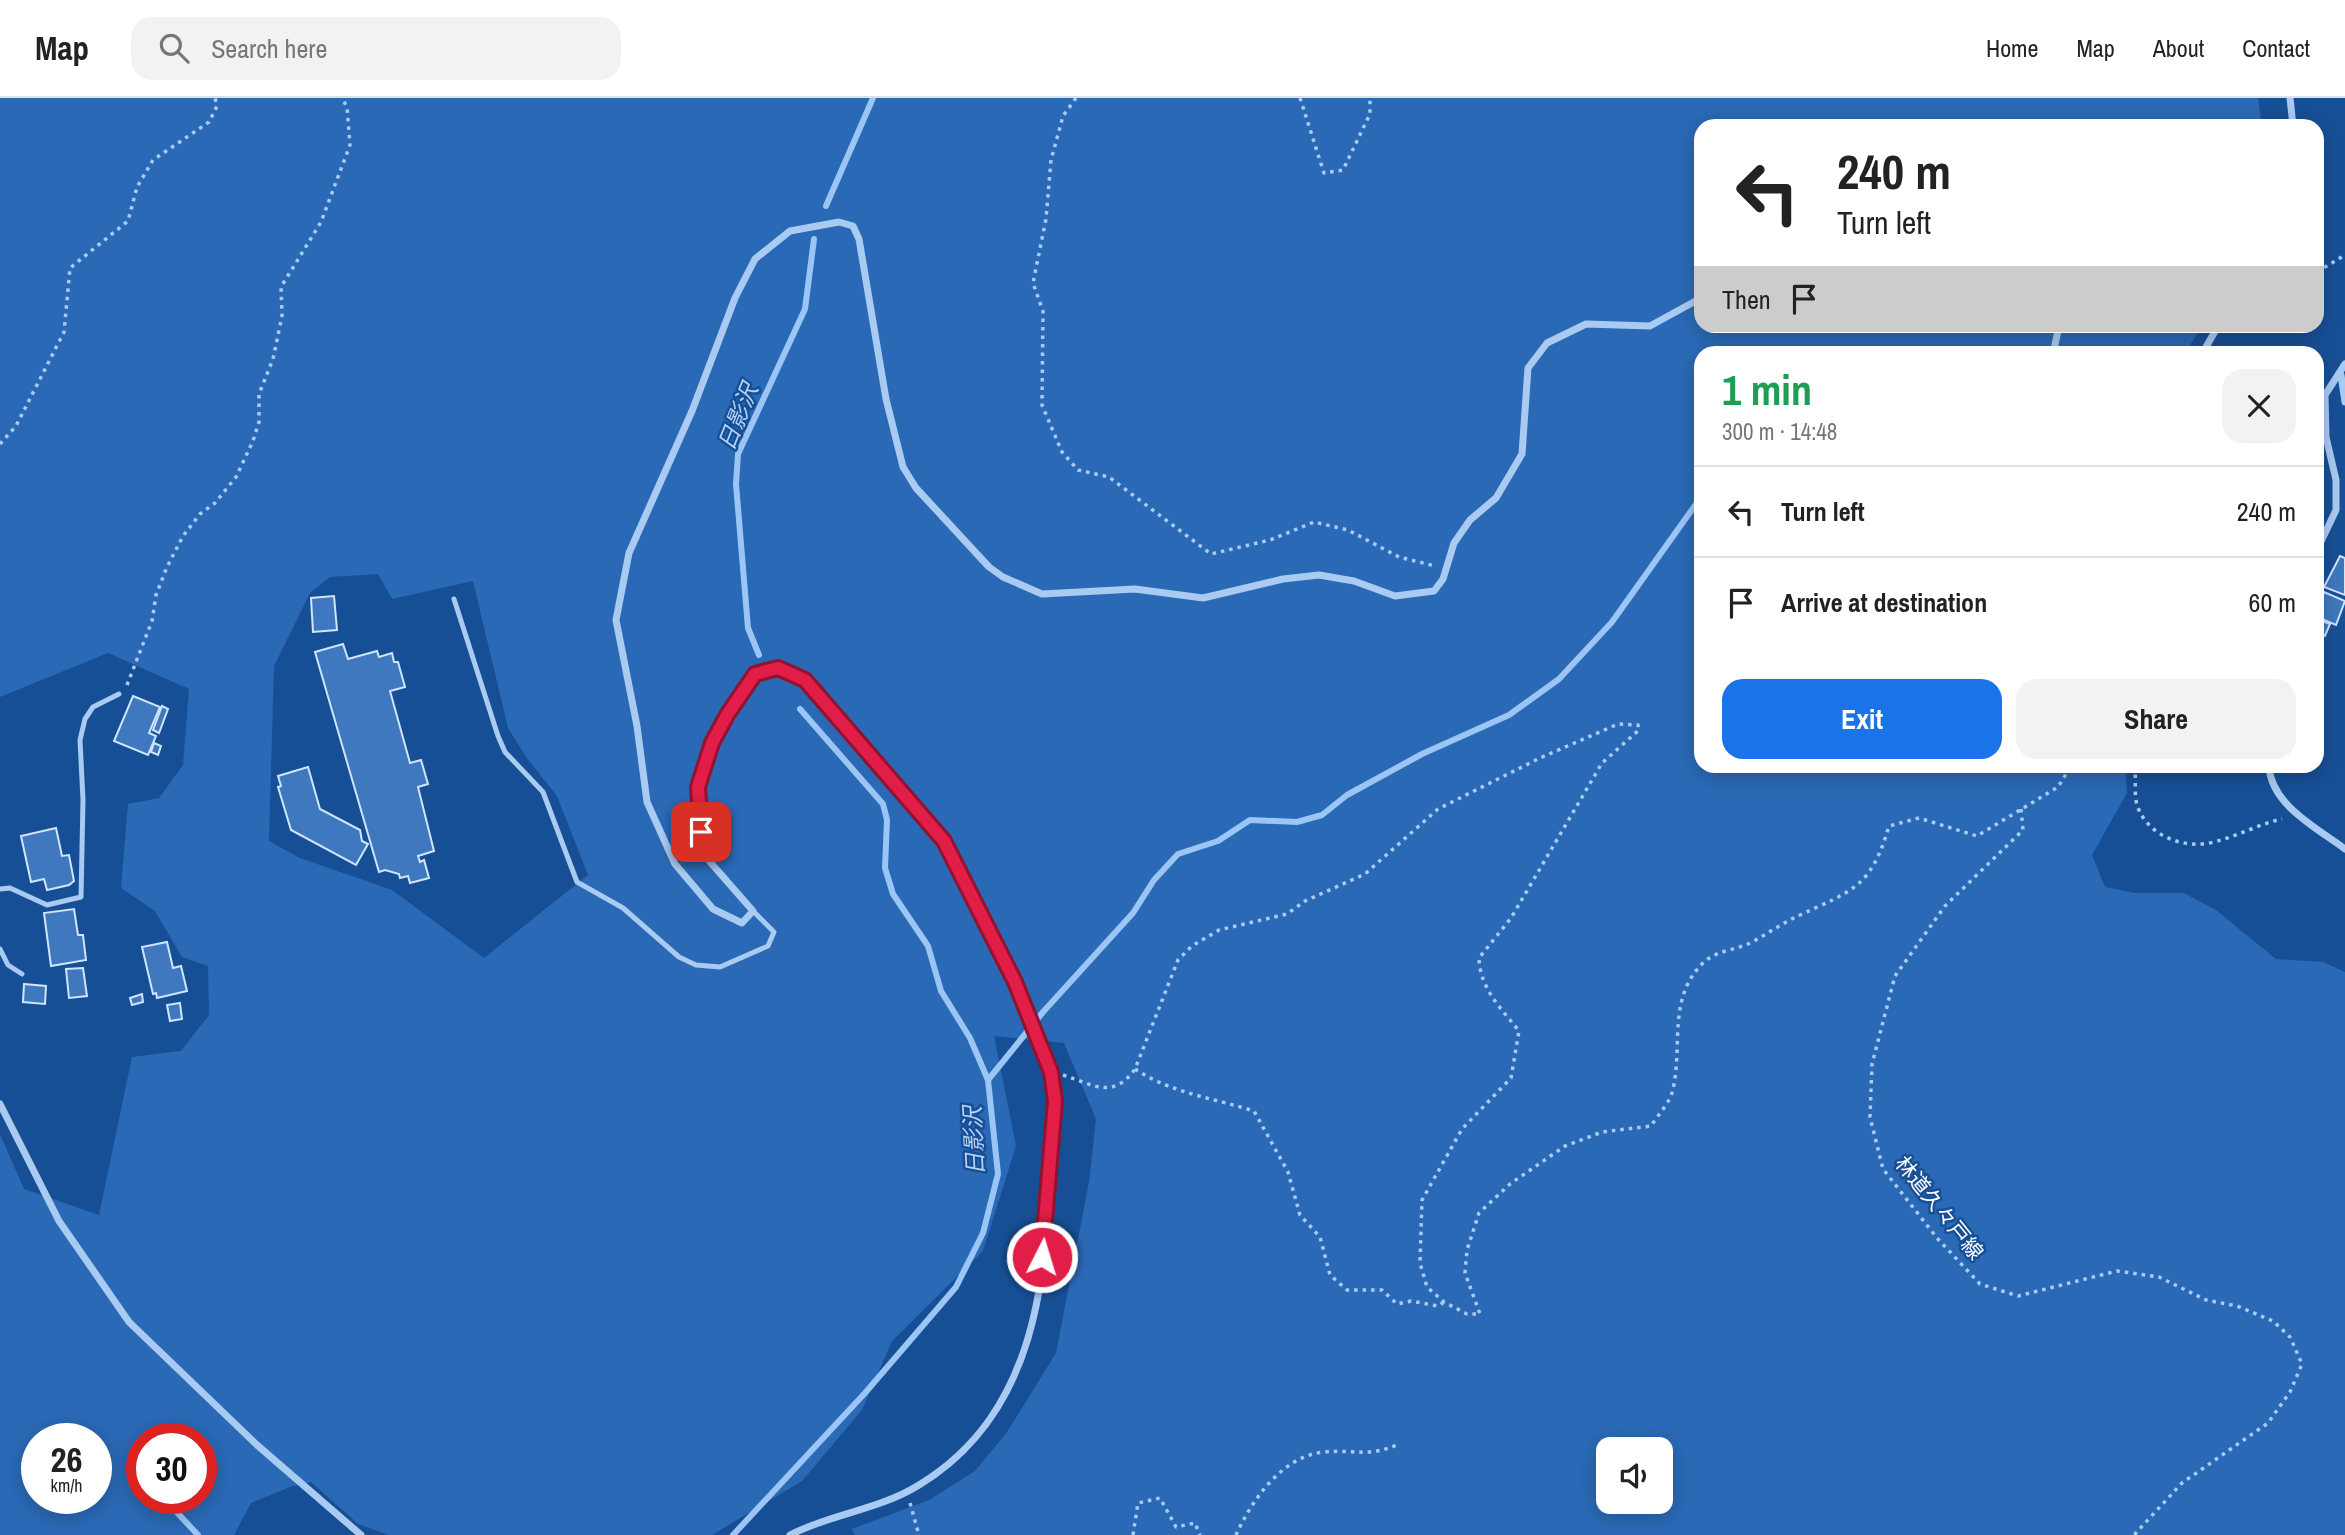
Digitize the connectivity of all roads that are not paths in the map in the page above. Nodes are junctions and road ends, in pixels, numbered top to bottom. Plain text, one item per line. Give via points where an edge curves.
1 (2290, 98) edge
2 (2292, 119) edge
3 (1694, 302) edge
4 (2345, 364) edge
5 (2341, 374) junction
6 (2345, 402) edge
7 (2324, 535) edge
8 (454, 599) dead end
9 (119, 694) road end
10 (2271, 773) edge
11 (2345, 849) edge
12 (0, 889) edge
13 (754, 911) junction
14 (0, 949) edge
15 (22, 974) dead end
16 (0, 1104) edge
17 (361, 1535) edge
18 (790, 1535) edge

1 - 2 street
3 - 13 street via 1650,326 1586,324 1547,343 1528,368 1522,454 1496,498 1470,520 1454,543 1434,592 1395,596 1354,580 1319,575 1203,598 1135,589 1042,594 1003,577 915,488 904,467 886,399 853,226 839,222 790,232 755,259 735,298 692,411 629,553 616,620 648,802 675,864 713,909 728,919 742,923
4 - 5 street
5 - 6 street
5 - 7 street via 2325,395 2336,510
8 - 13 lane via 505,752 543,792 577,882 623,908 678,957 696,965 720,967 768,946 774,932
9 - 12 lane via 93,707 80,740 81,897 47,905 10,888
10 - 11 street via 2284,803
13 - 18 street via 704,855 698,787 727,715 755,674 778,668 805,680 944,841 1024,1003 1051,1072 1055,1101 1032,1332 1017,1374 988,1422 956,1457 907,1491
14 - 15 lane via 8,965
16 - 17 street via 59,1221 129,1322 257,1445

